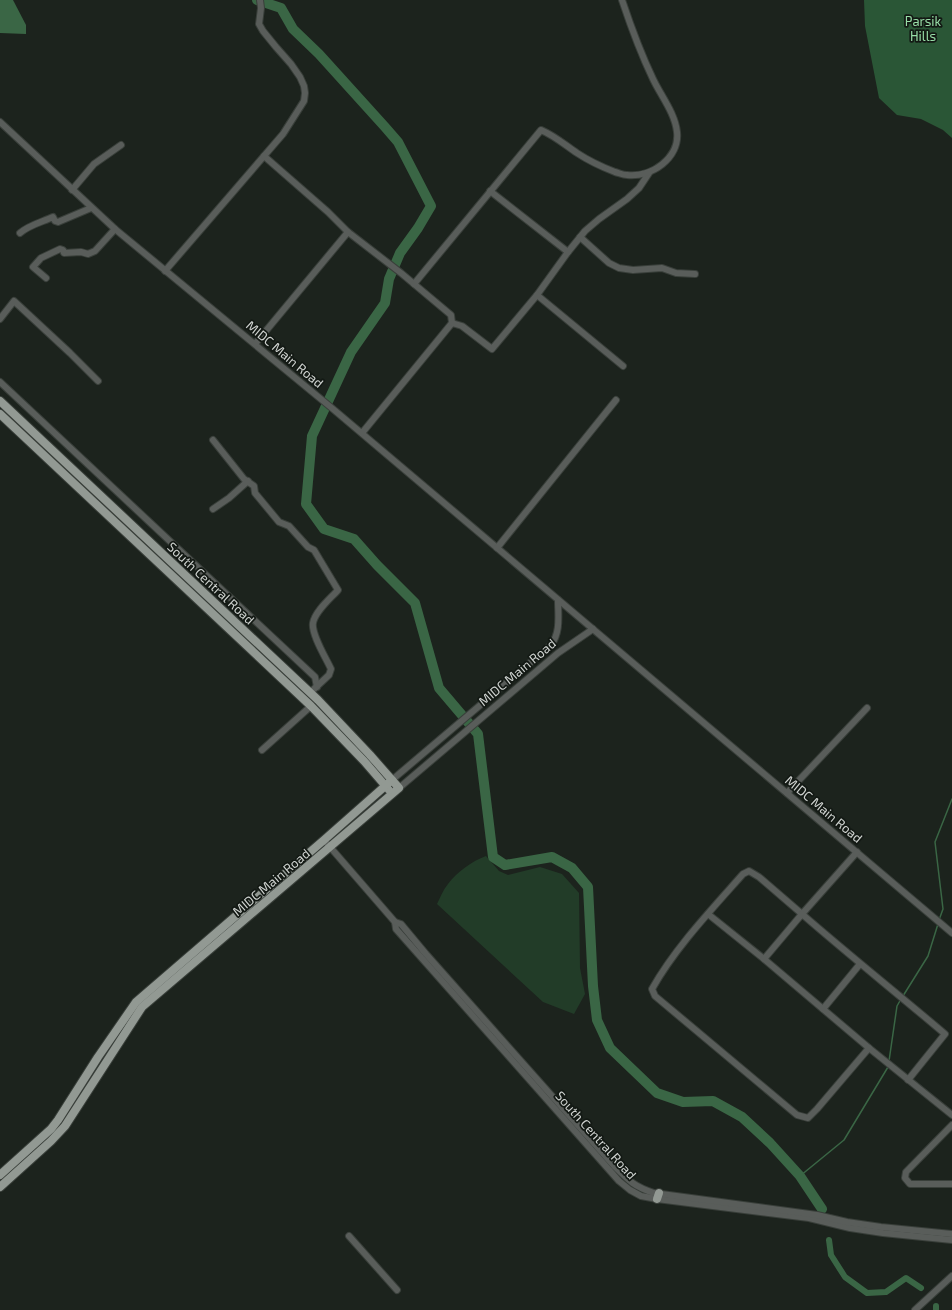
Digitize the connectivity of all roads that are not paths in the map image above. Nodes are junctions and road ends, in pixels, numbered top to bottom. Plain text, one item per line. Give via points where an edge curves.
1 (260, 0) edge
2 (622, 0) edge
3 (0, 122) edge
4 (121, 145) dead end
5 (264, 156) junction
6 (648, 173) junction
7 (72, 190) junction
8 (490, 191) junction
9 (91, 208) junction
10 (115, 229) junction
11 (20, 232) dead end
12 (348, 232) junction
13 (580, 237) junction
14 (568, 252) junction
15 (165, 271) junction
16 (695, 274) dead end
17 (46, 278) dead end
18 (414, 284) junction
19 (537, 295) junction
20 (0, 319) edge
21 (452, 324) junction
22 (255, 344) junction
23 (623, 366) dead end
24 (98, 381) dead end
25 (0, 382) edge
26 (616, 400) dead end
27 (0, 402) edge
28 (0, 414) edge
29 (362, 433) junction
30 (213, 440) dead end
31 (248, 481) junction
32 (213, 509) dead end
33 (140, 533) junction
34 (134, 539) junction
35 (497, 548) junction
36 (558, 600) junction
37 (593, 629) junction
38 (317, 687) junction
39 (310, 693) junction
40 (311, 706) junction
41 (867, 708) dead end
42 (262, 750) dead end
43 (392, 780) junction
44 (386, 786) junction
45 (399, 788) junction
46 (787, 793) junction
47 (392, 794) junction
48 (324, 840) junction
49 (330, 847) junction
50 (856, 852) junction
51 (708, 914) junction
52 (802, 914) junction
53 (952, 933) edge
54 (764, 959) junction
55 (860, 964) junction
56 (823, 1009) junction
57 (869, 1048) junction
58 (908, 1080) junction
59 (952, 1115) edge
60 (952, 1125) edge
61 (0, 1175) edge
62 (952, 1184) edge
63 (1, 1185) edge
64 (658, 1196) junction
65 (952, 1234) edge
66 (349, 1236) dead end
67 (952, 1240) edge
68 (952, 1276) edge
69 (397, 1290) dead end
70 (916, 1310) edge

1 - 5 street via 259,24 300,77 305,93 304,101 283,134
2 - 6 street via 645,61 671,112 677,130 678,140 674,150 658,169
3 - 7 street, MIDC Main Road
4 - 7 street via 94,164
5 - 12 street
5 - 15 street
6 - 8 street via 626,175 603,168 541,130
6 - 13 street via 639,188
7 - 9 street, MIDC Main Road
8 - 14 street
8 - 18 street
9 - 10 street, MIDC Main Road
9 - 11 street via 58,222 53,217
10 - 15 street, MIDC Main Road
10 - 17 street via 95,251 88,254 64,253 60,249 41,258 33,267
12 - 18 street
12 - 22 street
13 - 14 street
13 - 16 street via 609,263 619,268 662,268 676,273
14 - 19 street
15 - 22 street, MIDC Main Road
18 - 21 street via 451,315
19 - 21 street via 492,349 462,326
19 - 23 street
20 - 24 street via 14,301
21 - 29 street
22 - 29 street, MIDC Main Road
25 - 38 street via 315,677
26 - 35 street
27 - 33 main road, South Central Road
28 - 34 main road, South Central Road
29 - 35 street, MIDC Main Road
30 - 31 street
31 - 32 street
31 - 38 street via 279,522 288,526 314,550 338,590 318,612 313,623 316,638 331,670
33 - 34 main road
33 - 39 main road, South Central Road
34 - 40 main road, South Central Road
35 - 36 street, MIDC Main Road
36 - 37 street, MIDC Main Road
36 - 43 street, MIDC Main Road via 558,632 551,645
37 - 45 street, MIDC Main Road via 558,653
37 - 46 street, MIDC Main Road
38 - 39 street
39 - 43 main road, South Central Road
40 - 42 street
40 - 44 main road, South Central Road
41 - 46 street
43 - 44 main road, MIDC Main Road
43 - 45 main road, South Central Road
44 - 47 main road, South Central Road
44 - 48 main road, MIDC Main Road
45 - 47 main road, MIDC Main Road
46 - 50 street, MIDC Main Road
47 - 49 main road, MIDC Main Road
48 - 49 street, South Central Road
48 - 61 main road, MIDC Main Road via 136,1002 51,1129
49 - 63 main road, MIDC Main Road via 142,1007 65,1126
49 - 64 street, South Central Road via 395,922 396,929 401,935 619,1181 642,1196
50 - 52 street
50 - 53 street, MIDC Main Road
51 - 52 street via 743,874 749,871
51 - 54 street
51 - 57 street via 658,979 652,989 655,996 797,1115 808,1118
52 - 54 street
52 - 55 street
54 - 56 street
55 - 56 street
55 - 58 street via 945,1034
56 - 57 street
57 - 58 street
58 - 59 street
60 - 62 street via 906,1172 905,1178 910,1184
64 - 65 street, South Central Road via 817,1215 882,1227
64 - 67 street, South Central Road via 809,1218 883,1233
66 - 69 street
68 - 70 street

